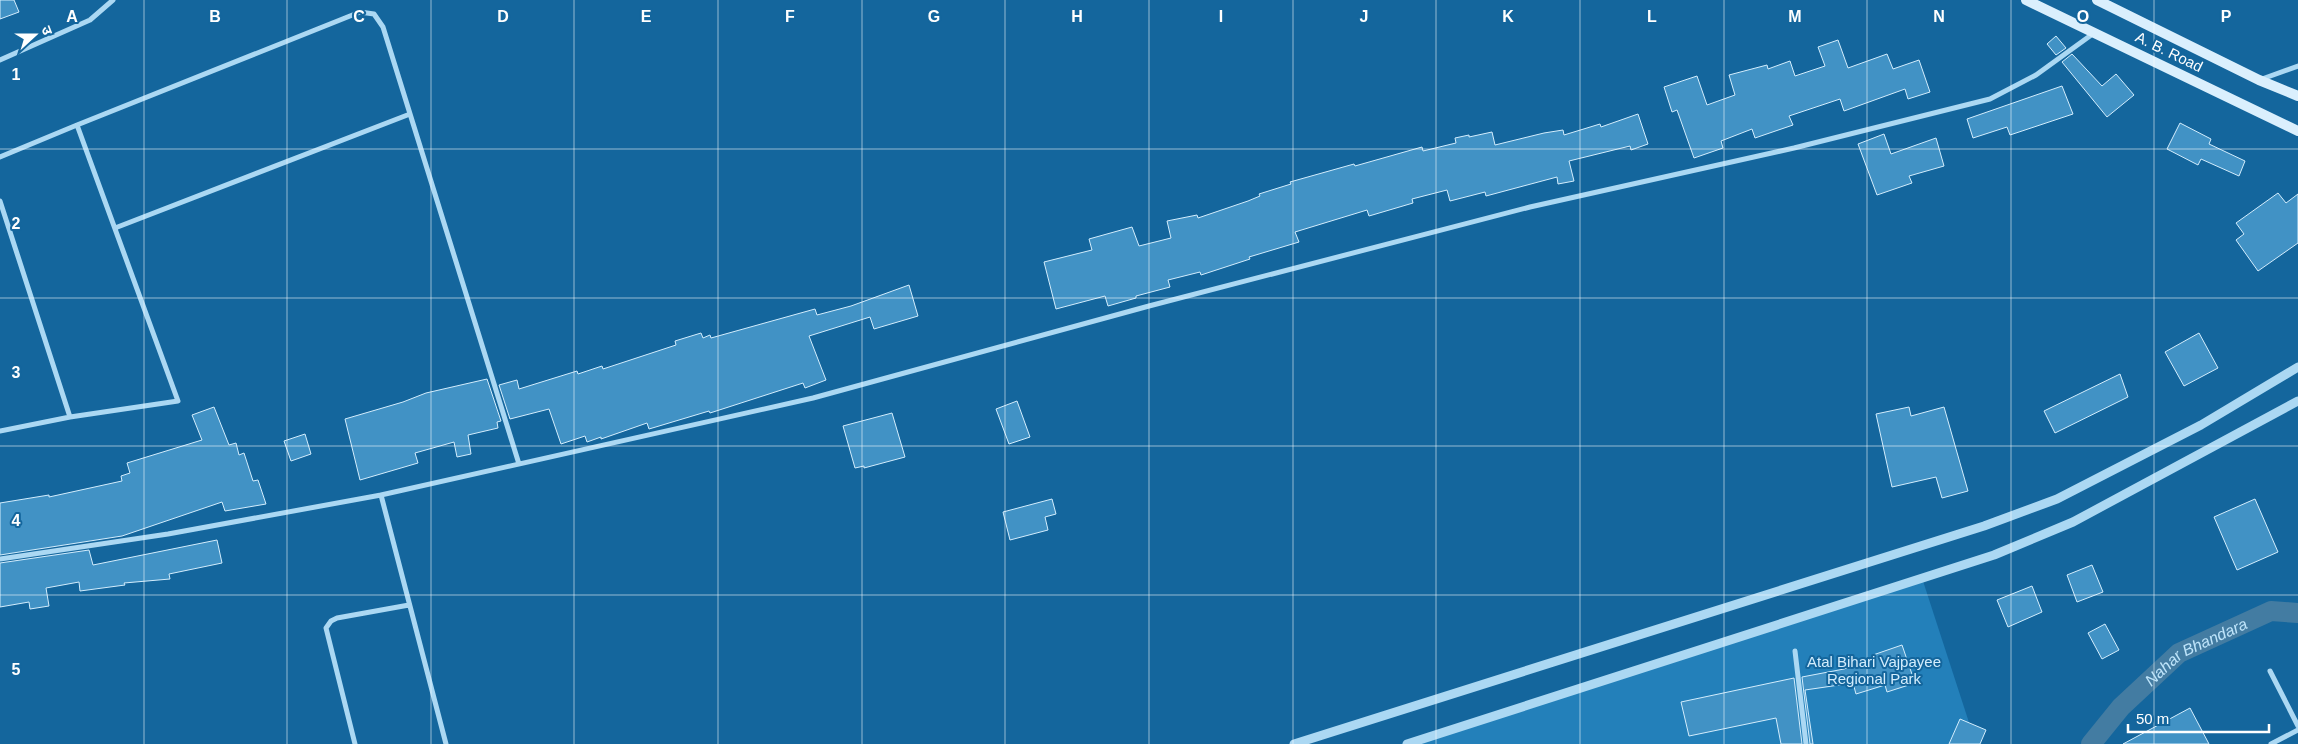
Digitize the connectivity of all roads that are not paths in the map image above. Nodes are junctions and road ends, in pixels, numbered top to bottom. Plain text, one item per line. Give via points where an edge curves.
1 (113, 0) edge
2 (2026, 0) edge
3 (2097, 0) edge
4 (2094, 33) junction
5 (0, 60) edge
6 (2298, 66) edge
7 (2259, 80) junction
8 (2298, 96) edge
9 (410, 114) junction
10 (77, 125) junction
11 (2298, 131) edge
12 (0, 157) edge
13 (0, 201) edge
14 (115, 228) junction
15 (2298, 367) edge
16 (2298, 401) edge
17 (70, 417) junction
18 (0, 432) edge
19 (519, 464) junction
20 (381, 495) junction
21 (0, 559) edge
22 (410, 605) junction
23 (1795, 651) dead end
24 (2270, 671) dead end
25 (2298, 726) edge
26 (2298, 730) edge
27 (355, 744) edge
28 (446, 744) edge
29 (1294, 744) edge
30 (1407, 744) edge
31 (1806, 744) edge
32 (2271, 744) edge

1 - 5 street via 90,20
2 - 4 main road, A. B. Road
3 - 7 main road, A. B. Road
4 - 11 main road, A. B. Road
4 - 19 street via 2036,75 1990,99 1794,148 1530,206 813,398
6 - 7 street
7 - 8 main road, A. B. Road
9 - 10 street via 383,27 374,14 360,12
9 - 14 street
9 - 19 street
10 - 12 street
10 - 14 street
13 - 17 street
14 - 17 street via 178,401
15 - 29 street via 2201,425 2057,499 1974,529
16 - 30 street via 2074,522 1994,555
17 - 18 street
19 - 20 street
20 - 21 street via 168,534
20 - 22 street
22 - 27 street via 338,618 326,628
22 - 28 street
23 - 31 street
24 - 25 street
26 - 32 street

